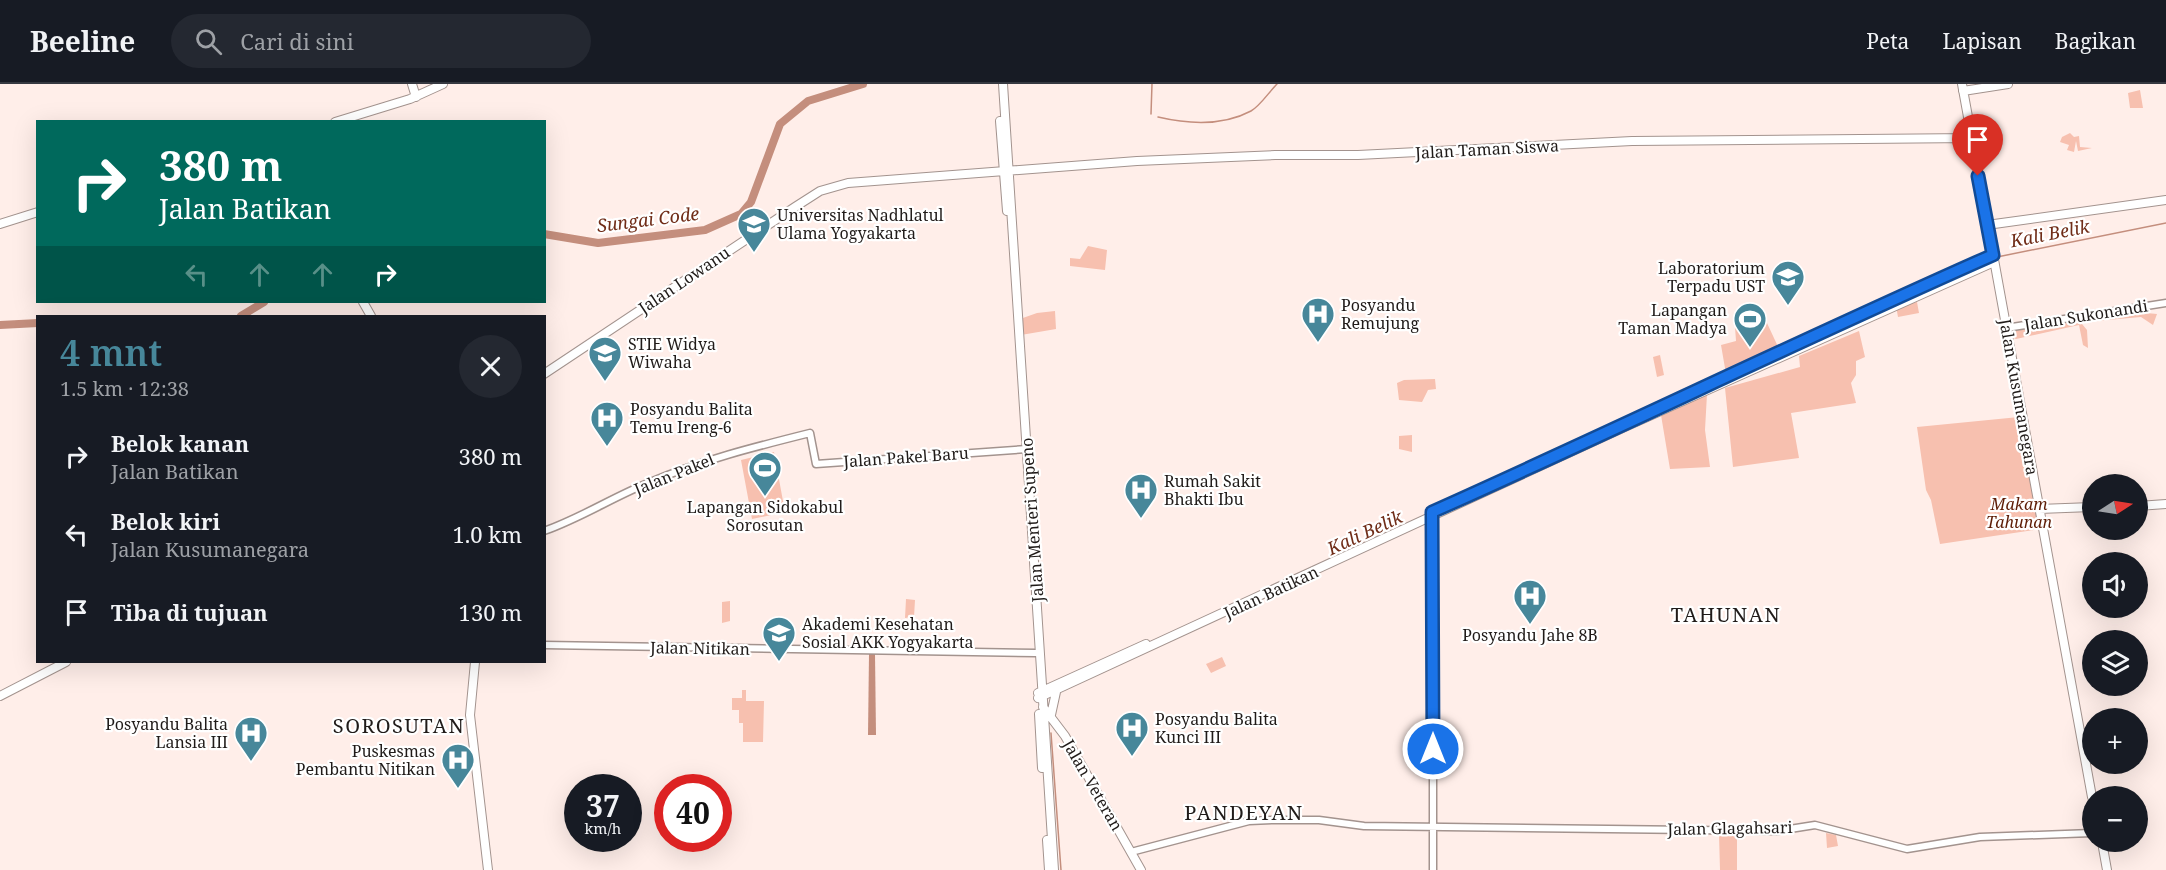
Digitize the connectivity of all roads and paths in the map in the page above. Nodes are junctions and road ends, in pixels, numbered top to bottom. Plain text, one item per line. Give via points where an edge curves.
1 (412, 84) edge
2 (443, 84) edge
3 (998, 84) edge
4 (1003, 84) edge
5 (2008, 84) edge
6 (1962, 88) edge
7 (416, 97) junction
8 (341, 120) edge
9 (1972, 138) junction
10 (1006, 170) junction
11 (2166, 200) edge
12 (36, 213) edge
13 (0, 224) edge
14 (1987, 225) junction
15 (1993, 258) junction
16 (1982, 267) junction
17 (1997, 278) junction
18 (2166, 303) edge
19 (2006, 328) junction
20 (1778, 357) junction
21 (546, 373) edge
22 (810, 433) joint
23 (1025, 449) junction
24 (2166, 504) edge
25 (2148, 505) edge
26 (2082, 507) edge
27 (2039, 508) junction
28 (1433, 515) junction
29 (546, 530) edge
30 (546, 645) edge
31 (1036, 653) junction
32 (64, 663) edge
33 (475, 663) edge
34 (1042, 679) junction
35 (1055, 689) junction
36 (0, 696) edge
37 (1041, 698) junction
38 (1051, 715) junction
39 (1060, 728) junction
40 (1046, 735) junction
41 (2090, 786) edge
42 (1049, 827) junction
43 (1434, 828) junction
44 (2082, 833) edge
45 (1131, 852) junction
46 (2104, 852) edge
47 (488, 870) edge
48 (1049, 870) edge
49 (1054, 870) edge
50 (1141, 870) edge
51 (1433, 870) edge
52 (2107, 870) edge

1 - 7 main road
2 - 7 main road
3 - 10 main road
4 - 10 main road
5 - 6 main road
6 - 9 main road, Jalan Kusumanegara
7 - 8 main road
9 - 10 main road, Jalan Taman Siswa via 1632,141 1370,155 1216,157
9 - 14 main road, Jalan Kusumanegara
10 - 21 main road, Jalan Lowanu via 875,179 820,191
10 - 23 main road, Jalan Menteri Supeno
11 - 14 main road
12 - 13 main road
14 - 15 main road, Jalan Kusumanegara
15 - 16 main road, Jalan Batikan
15 - 17 main road, Jalan Kusumanegara
15 - 20 main road, Jalan Batikan
16 - 17 main road
16 - 20 main road, Jalan Batikan
17 - 19 main road, Jalan Kusumanegara
18 - 19 street, Jalan Sukonandi
19 - 27 main road, Jalan Kusumanegara
20 - 28 main road, Jalan Batikan
22 - 23 street, Jalan Pakel Baru via 816,464
22 - 29 street, Jalan Pakel via 711,458
23 - 31 main road, Jalan Menteri Supeno
23 - 34 main road, Jalan Menteri Supeno
24 - 25 main road
26 - 27 main road
27 - 41 main road, Jalan Kusumanegara
28 - 35 main road, Jalan Batikan
28 - 43 street
30 - 31 street, Jalan Nitikan
31 - 37 main road, Jalan Menteri Supeno
32 - 36 main road
33 - 47 main road via 470,715
34 - 35 main road
34 - 37 main road, Jalan Menteri Supeno
35 - 37 main road, Jalan Batikan
35 - 38 main road
37 - 38 main road, Jalan Veteran
37 - 40 main road, Jalan Menteri Supeno
37 - 42 main road, Jalan Menteri Supeno
38 - 39 main road, Jalan Veteran
39 - 40 main road
39 - 45 main road, Jalan Veteran
40 - 42 main road, Jalan Menteri Supeno
42 - 48 main road, Jalan Menteri Supeno
42 - 49 main road, Jalan Menteri Supeno
43 - 44 street, Jalan Glagahsari via 1777,831 1815,825 1907,849 1980,837
43 - 45 street, Jalan Glagahsari via 1309,820 1249,821
43 - 51 street
45 - 50 main road, Jalan Veteran
46 - 52 main road

